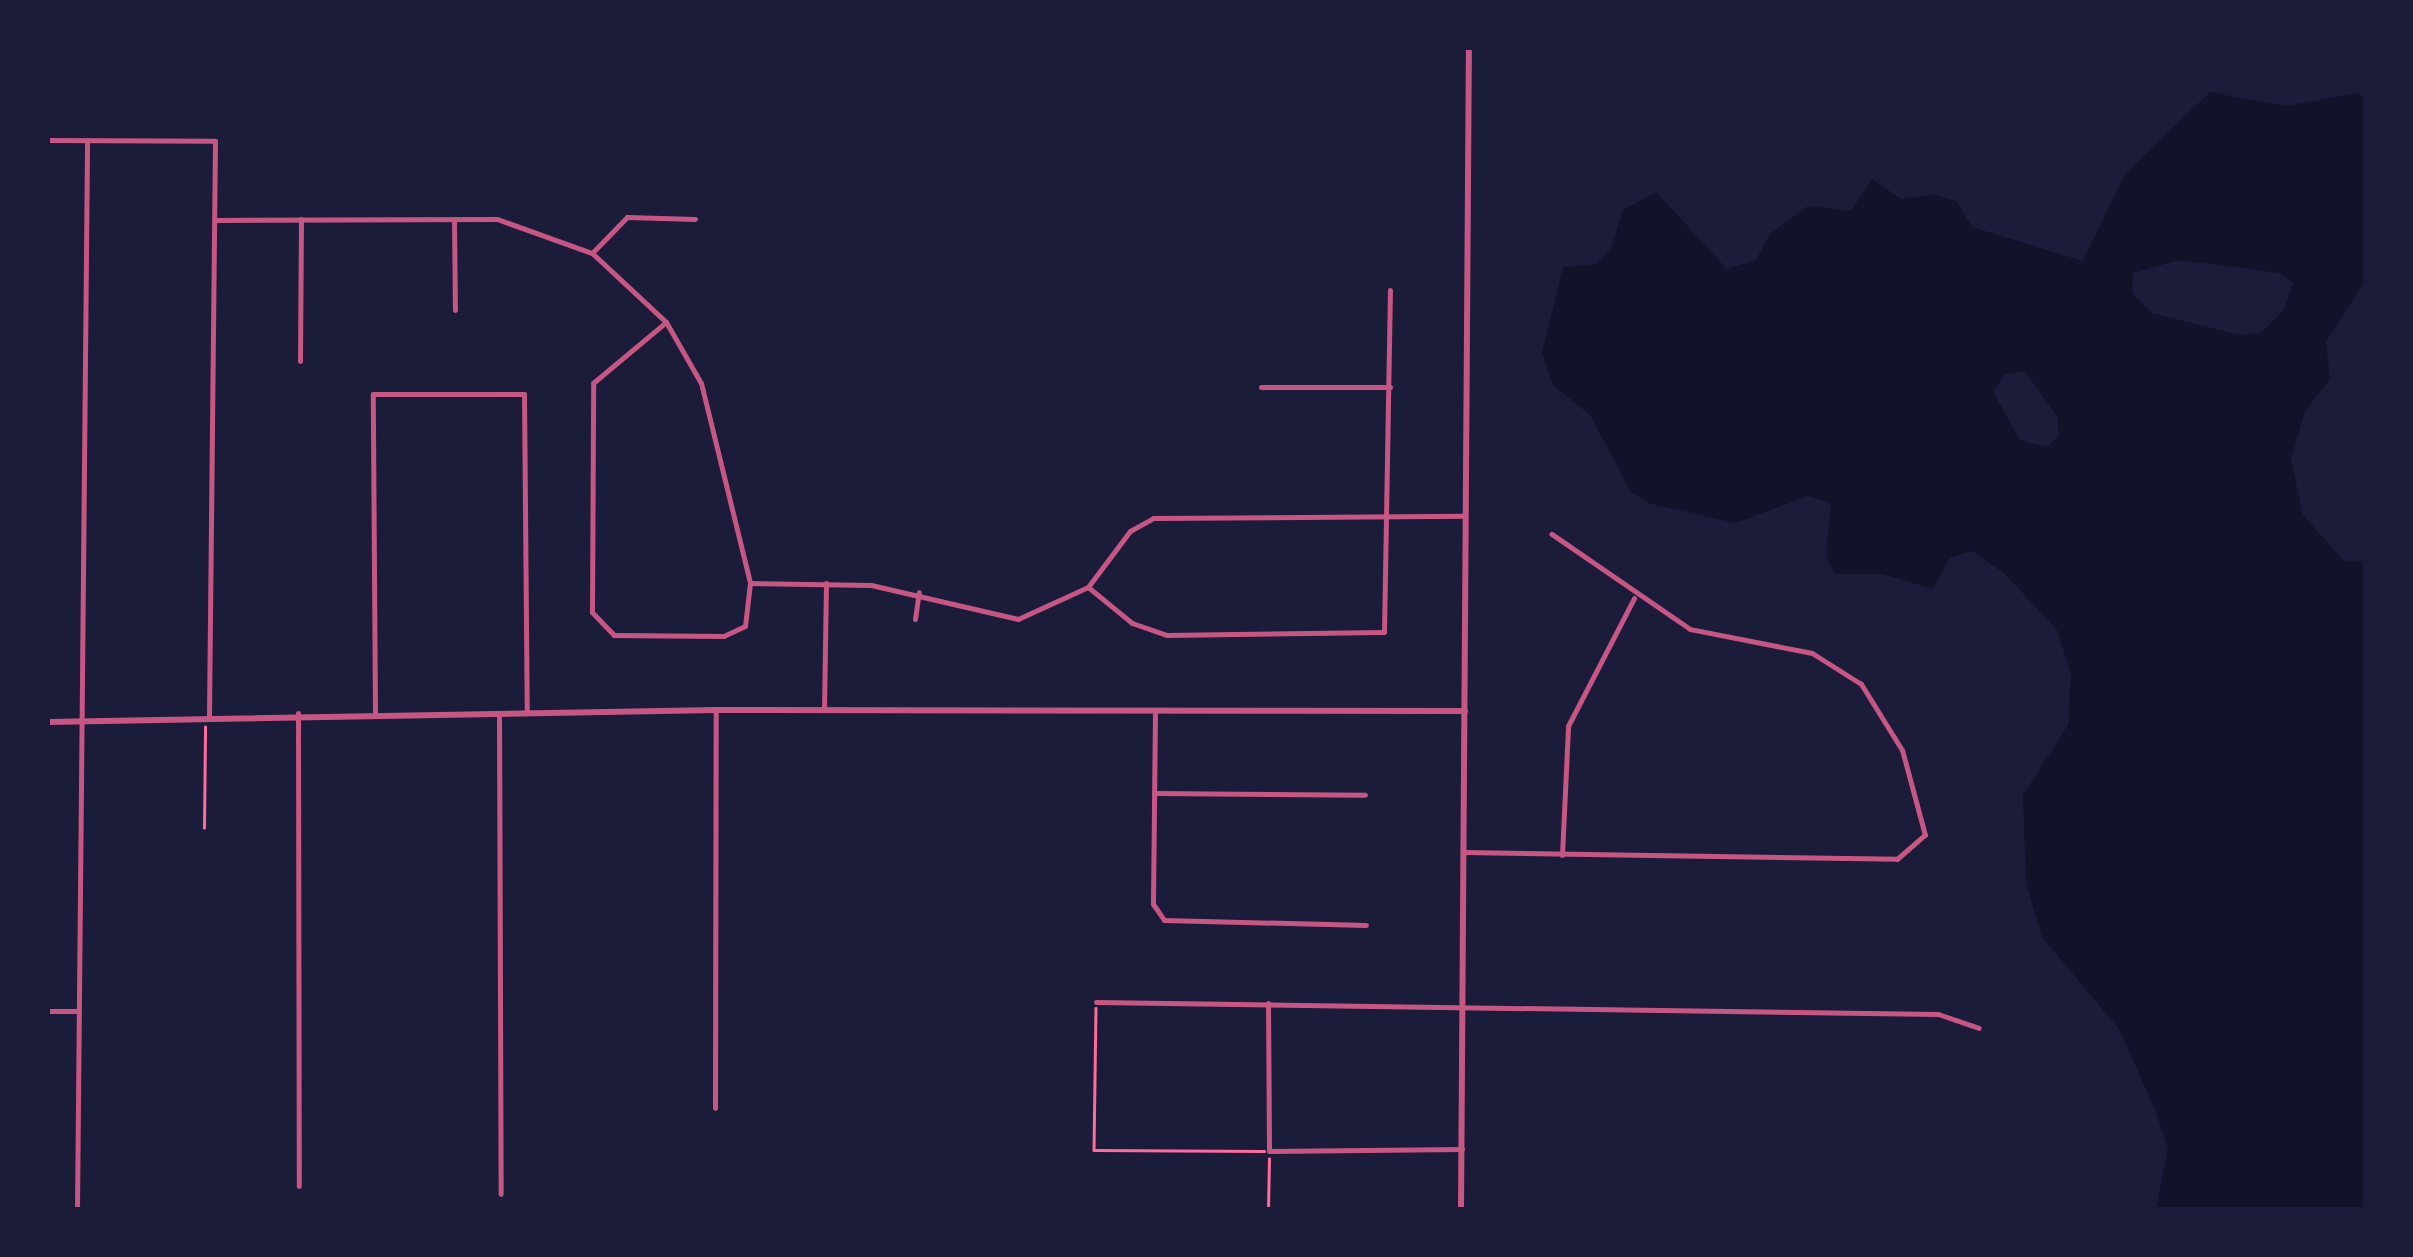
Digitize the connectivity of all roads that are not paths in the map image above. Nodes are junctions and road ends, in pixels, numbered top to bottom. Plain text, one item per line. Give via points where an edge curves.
1 (1469, 48) edge
2 (48, 140) edge
3 (87, 140) junction
4 (301, 219) junction
5 (695, 219) dead end
6 (216, 220) junction
7 (454, 220) junction
8 (592, 253) junction
9 (1390, 290) dead end
10 (455, 310) dead end
11 (666, 322) junction
12 (300, 362) dead end
13 (1261, 387) dead end
14 (1390, 387) junction
15 (1390, 515) junction
16 (1465, 516) junction
17 (1552, 534) dead end
18 (750, 583) junction
19 (826, 583) junction
20 (1088, 588) junction
21 (919, 592) junction
22 (1634, 598) junction
23 (915, 620) dead end
24 (716, 710) junction
25 (824, 711) junction
26 (1155, 711) junction
27 (1465, 711) junction
28 (298, 713) junction
29 (375, 713) junction
30 (527, 713) junction
31 (499, 714) junction
32 (209, 716) junction
33 (48, 722) edge
34 (84, 722) junction
35 (1154, 793) junction
36 (1365, 794) dead end
37 (1463, 852) junction
38 (1562, 855) junction
39 (1366, 925) dead end
40 (1096, 1002) road end
41 (1268, 1003) junction
42 (1462, 1005) junction
43 (48, 1010) edge
44 (78, 1011) junction
45 (1979, 1028) dead end
46 (715, 1108) dead end
47 (1462, 1150) junction
48 (299, 1186) dead end
49 (501, 1194) dead end
50 (77, 1210) edge
51 (1461, 1210) edge

1 - 16 street
2 - 3 street
3 - 6 street via 216,141
3 - 34 street
4 - 6 street
4 - 7 street
4 - 12 street
5 - 8 street via 627,217
6 - 32 street
7 - 8 street via 532,225
7 - 10 street
8 - 11 street
9 - 14 street
11 - 18 street via 701,383
11 - 18 street via 594,383 592,612 614,635 724,636 745,626
13 - 14 street
14 - 15 street
15 - 16 street
15 - 20 street via 1154,518 1130,531
15 - 20 street via 1389,619 1373,637 1168,635 1132,623
16 - 27 street
17 - 22 street
18 - 19 street
19 - 21 street
19 - 25 street
20 - 21 street via 1018,618
21 - 23 street
22 - 38 street via 1568,726
22 - 38 street via 1714,638 1812,653 1861,684 1885,712 1911,776 1925,817 1918,849 1897,859
24 - 25 street
24 - 30 street
24 - 46 street
25 - 26 street
26 - 27 street
26 - 35 street
27 - 37 street
28 - 29 street
28 - 32 street
28 - 48 street
29 - 30 street via 373,394 524,394
29 - 31 street
30 - 31 street
31 - 49 street
32 - 34 street
33 - 34 street
34 - 44 street
35 - 36 street
35 - 39 street via 1154,904 1164,920
37 - 38 street
37 - 42 street
40 - 41 street
41 - 42 street
41 - 47 street via 1269,1151
42 - 45 street via 1560,1014 1938,1014
42 - 47 street
43 - 44 street
44 - 50 street
47 - 51 street

